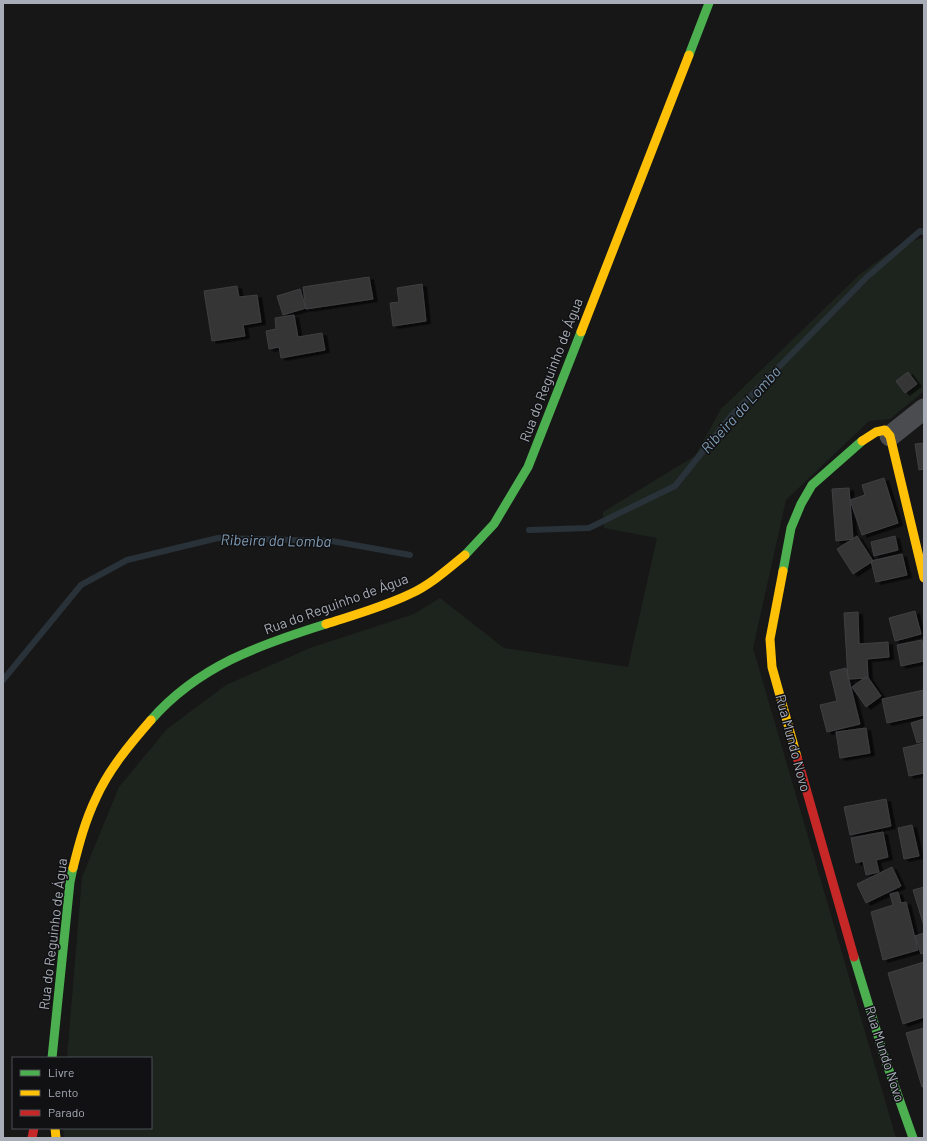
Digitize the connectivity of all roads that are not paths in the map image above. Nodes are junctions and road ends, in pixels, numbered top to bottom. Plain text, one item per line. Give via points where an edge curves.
1 (709, 3) edge
2 (924, 409) edge
3 (890, 436) junction
4 (924, 578) edge
5 (52, 1057) edge
6 (913, 1138) edge

1 - 5 street, Rua do Reguinho de Água via 528,467 494,524 469,552 438,577 411,594 373,609 274,640 235,657 193,681 158,712 109,774 85,824 70,882
2 - 3 street
3 - 4 street
3 - 6 street, Rua Mundo Novo via 885,430 867,437 812,485 791,528 770,639 772,667 839,908 885,1059

